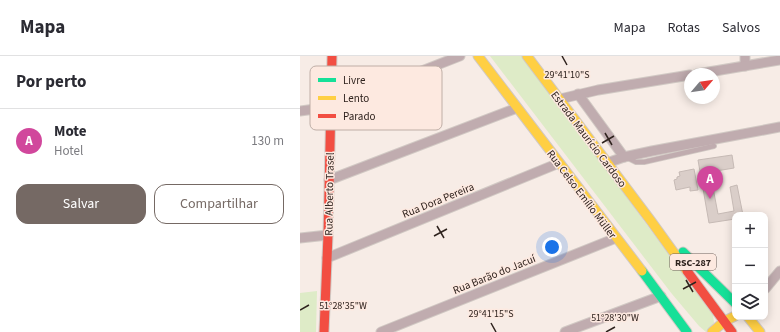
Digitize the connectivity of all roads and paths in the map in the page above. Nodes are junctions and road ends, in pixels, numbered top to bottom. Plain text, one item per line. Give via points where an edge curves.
1 (332, 56) edge
2 (460, 56) edge
3 (478, 56) edge
4 (527, 56) edge
5 (745, 56) edge
6 (780, 60) edge
7 (332, 66) edge
8 (435, 66) edge
9 (745, 66) junction
10 (720, 70) edge
11 (684, 76) edge
12 (578, 94) junction
13 (560, 99) junction
14 (517, 108) junction
15 (310, 110) edge
16 (300, 111) edge
17 (780, 127) edge
18 (330, 130) edge
19 (714, 146) dead end
20 (624, 157) junction
21 (559, 163) junction
22 (607, 163) junction
23 (329, 180) junction
24 (652, 222) junction
25 (328, 235) junction
26 (300, 238) edge
27 (616, 238) junction
28 (327, 258) junction
29 (780, 271) edge
30 (768, 285) edge
31 (661, 296) junction
32 (732, 300) edge
33 (732, 318) edge
34 (750, 320) edge
35 (717, 328) edge
36 (324, 332) edge
37 (381, 332) edge
38 (565, 332) edge
39 (687, 332) edge
40 (732, 332) edge
41 (760, 332) edge

1 - 7 main road, Rua Alberto Trasel
2 - 8 street
3 - 14 main road, Rua Celso Emílio Müller
4 - 13 main road, Estrada Maurício Cardoso / RSC-287
5 - 9 street
6 - 9 street
9 - 10 street
11 - 12 street
12 - 13 street
12 - 20 street
13 - 22 main road, Estrada Maurício Cardoso / RSC-287
14 - 21 main road, Rua Celso Emílio Müller
14 - 23 street
15 - 16 street
17 - 20 street
18 - 23 main road, Rua Alberto Trasel
19 - 20 lane via 644,162
20 - 22 street
21 - 27 main road, Rua Celso Emílio Müller
21 - 28 street, Rua Dora Pereira
22 - 24 main road, Estrada Maurício Cardoso / RSC-287
23 - 25 main road, Rua Alberto Trasel
24 - 32 main road, Estrada Maurício Cardoso / RSC-287
24 - 35 main road, Estrada Maurício Cardoso / RSC-287 via 709,302
25 - 26 street
25 - 28 main road, Rua Alberto Trasel
27 - 31 main road, Rua Celso Emílio Müller
27 - 37 street, Rua Barão do Jacuí
28 - 36 main road, Rua Alberto Trasel
29 - 30 street
31 - 38 street
31 - 39 main road, Rua Celso Emílio Müller
33 - 35 main road
34 - 41 main road
35 - 40 main road, Estrada Maurício Cardoso / RSC-287

